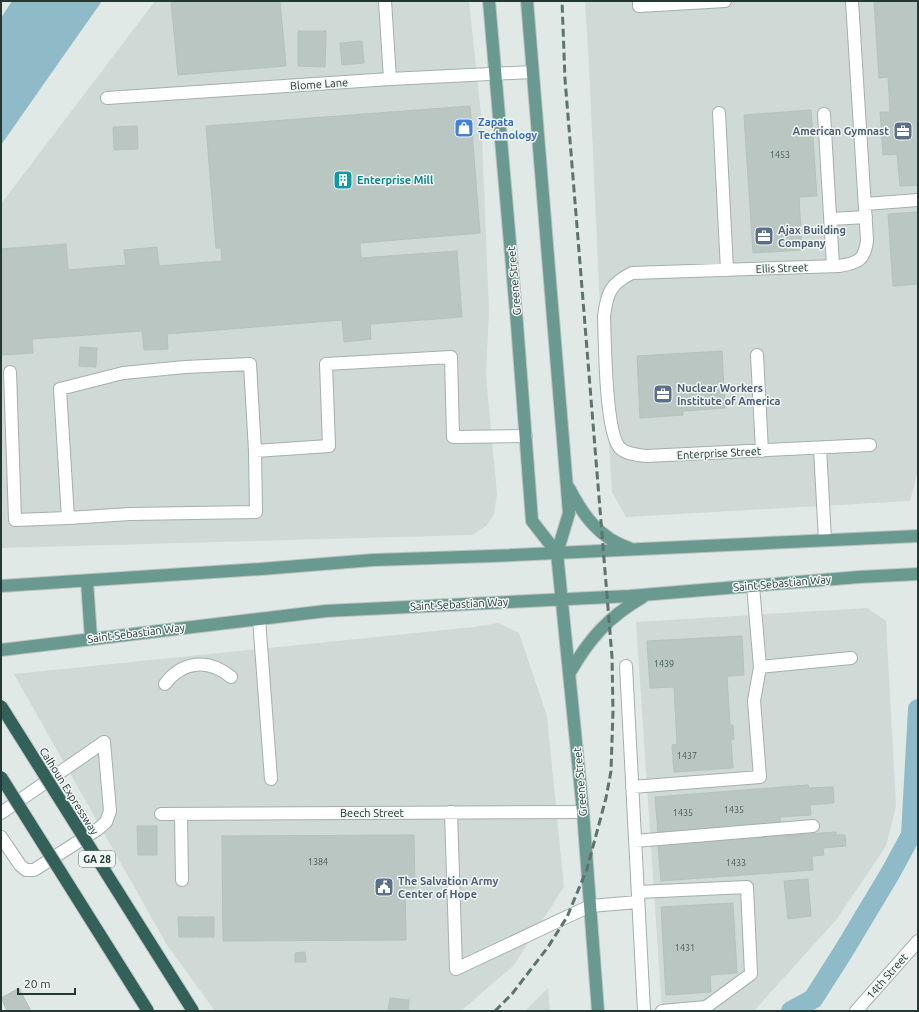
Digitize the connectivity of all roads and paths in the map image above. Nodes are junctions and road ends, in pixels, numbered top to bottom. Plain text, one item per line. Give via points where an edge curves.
1 (385, 1) edge
2 (489, 1) edge
3 (527, 1) edge
4 (639, 1) edge
5 (725, 1) edge
6 (852, 1) edge
7 (696, 2) edge
8 (532, 72) junction
9 (496, 74) junction
10 (390, 79) junction
11 (107, 98) dead end
12 (719, 113) dead end
13 (824, 114) dead end
14 (918, 200) edge
15 (865, 210) junction
16 (830, 219) junction
17 (833, 266) junction
18 (727, 270) junction
19 (757, 355) dead end
20 (10, 372) dead end
21 (526, 436) junction
22 (870, 446) dead end
23 (620, 448) joint
24 (820, 448) junction
25 (255, 451) junction
26 (762, 451) junction
27 (566, 473) junction
28 (68, 518) junction
29 (918, 536) edge
30 (825, 540) junction
31 (632, 549) junction
32 (557, 553) junction
33 (918, 574) edge
34 (87, 581) junction
35 (1, 586) edge
36 (753, 586) junction
37 (648, 594) junction
38 (562, 598) junction
39 (259, 619) junction
40 (91, 639) junction
41 (1, 650) edge
42 (851, 658) dead end
43 (626, 666) dead end
44 (760, 666) junction
45 (569, 674) junction
46 (231, 677) dead end
47 (166, 684) dead end
48 (1, 706) edge
49 (1, 777) edge
50 (271, 779) dead end
51 (632, 787) junction
52 (451, 812) junction
53 (583, 812) junction
54 (1, 813) edge
55 (161, 814) dead end
56 (181, 814) junction
57 (813, 826) dead end
58 (1, 837) edge
59 (635, 841) junction
60 (182, 880) dead end
61 (638, 897) junction
62 (590, 906) junction
63 (918, 941) edge
64 (148, 1011) edge
65 (193, 1011) edge
66 (598, 1011) edge
67 (644, 1011) edge
68 (662, 1011) edge
69 (856, 1011) edge

1 - 10 street
2 - 9 main road, Greene Street
3 - 8 main road, Greene Street
4 - 7 street via 639,6
5 - 7 street
6 - 15 street, Ellis Street
8 - 9 street, Blome Lane
8 - 27 main road, Greene Street
9 - 10 street, Blome Lane
9 - 21 main road, Greene Street
10 - 11 street, Blome Lane
12 - 18 street
13 - 16 street
14 - 15 street
15 - 16 street
15 - 17 street, Ellis Street via 866,252 860,260 851,264
16 - 17 street
17 - 18 street, Ellis Street
18 - 23 street, Ellis Street via 632,274 620,279 611,289 604,316 609,411 613,436
19 - 26 street
20 - 28 street via 15,520
21 - 25 street via 453,437 451,357 390,360 326,364 329,446
21 - 32 main road, Greene Street via 532,521
22 - 24 street, Enterprise Street
23 - 26 street, Enterprise Street via 632,454 646,456
24 - 26 street, Enterprise Street
24 - 30 street
25 - 28 street via 256,512 130,514
25 - 28 street via 250,364 123,373 60,389
27 - 31 main road via 575,500 588,520 615,543
27 - 32 main road, Greene Street via 569,513
29 - 30 main road
30 - 31 main road
31 - 32 main road
32 - 34 main road via 373,560
32 - 38 main road, Greene Street
33 - 36 main road, Saint Sebastian Way
34 - 35 main road
34 - 40 main road
36 - 37 main road, Saint Sebastian Way
36 - 44 street
37 - 38 main road, Saint Sebastian Way
37 - 45 main road via 631,604 597,632
38 - 39 main road, Saint Sebastian Way via 326,611
38 - 45 main road, Greene Street
39 - 40 main road, Saint Sebastian Way
39 - 50 street
40 - 41 main road, Saint Sebastian Way
42 - 44 street
43 - 51 street
44 - 51 street via 754,700 760,777
45 - 53 main road, Greene Street
46 - 47 street via 215,667 194,665 181,669
48 - 65 highway, Calhoun Expressway / GA 28, bridge
49 - 64 highway, bridge
51 - 59 street
52 - 53 street, Beech Street
52 - 56 street, Beech Street
52 - 62 street via 456,970
53 - 62 main road, Greene Street
54 - 58 street via 104,742 110,811 106,822 34,870 26,870 20,866
55 - 56 street, Beech Street
56 - 60 street
57 - 59 street
59 - 61 street
61 - 62 street
61 - 67 street
61 - 68 street via 747,887 751,974 706,1007
62 - 66 main road, Greene Street
63 - 69 street, 14th Street

